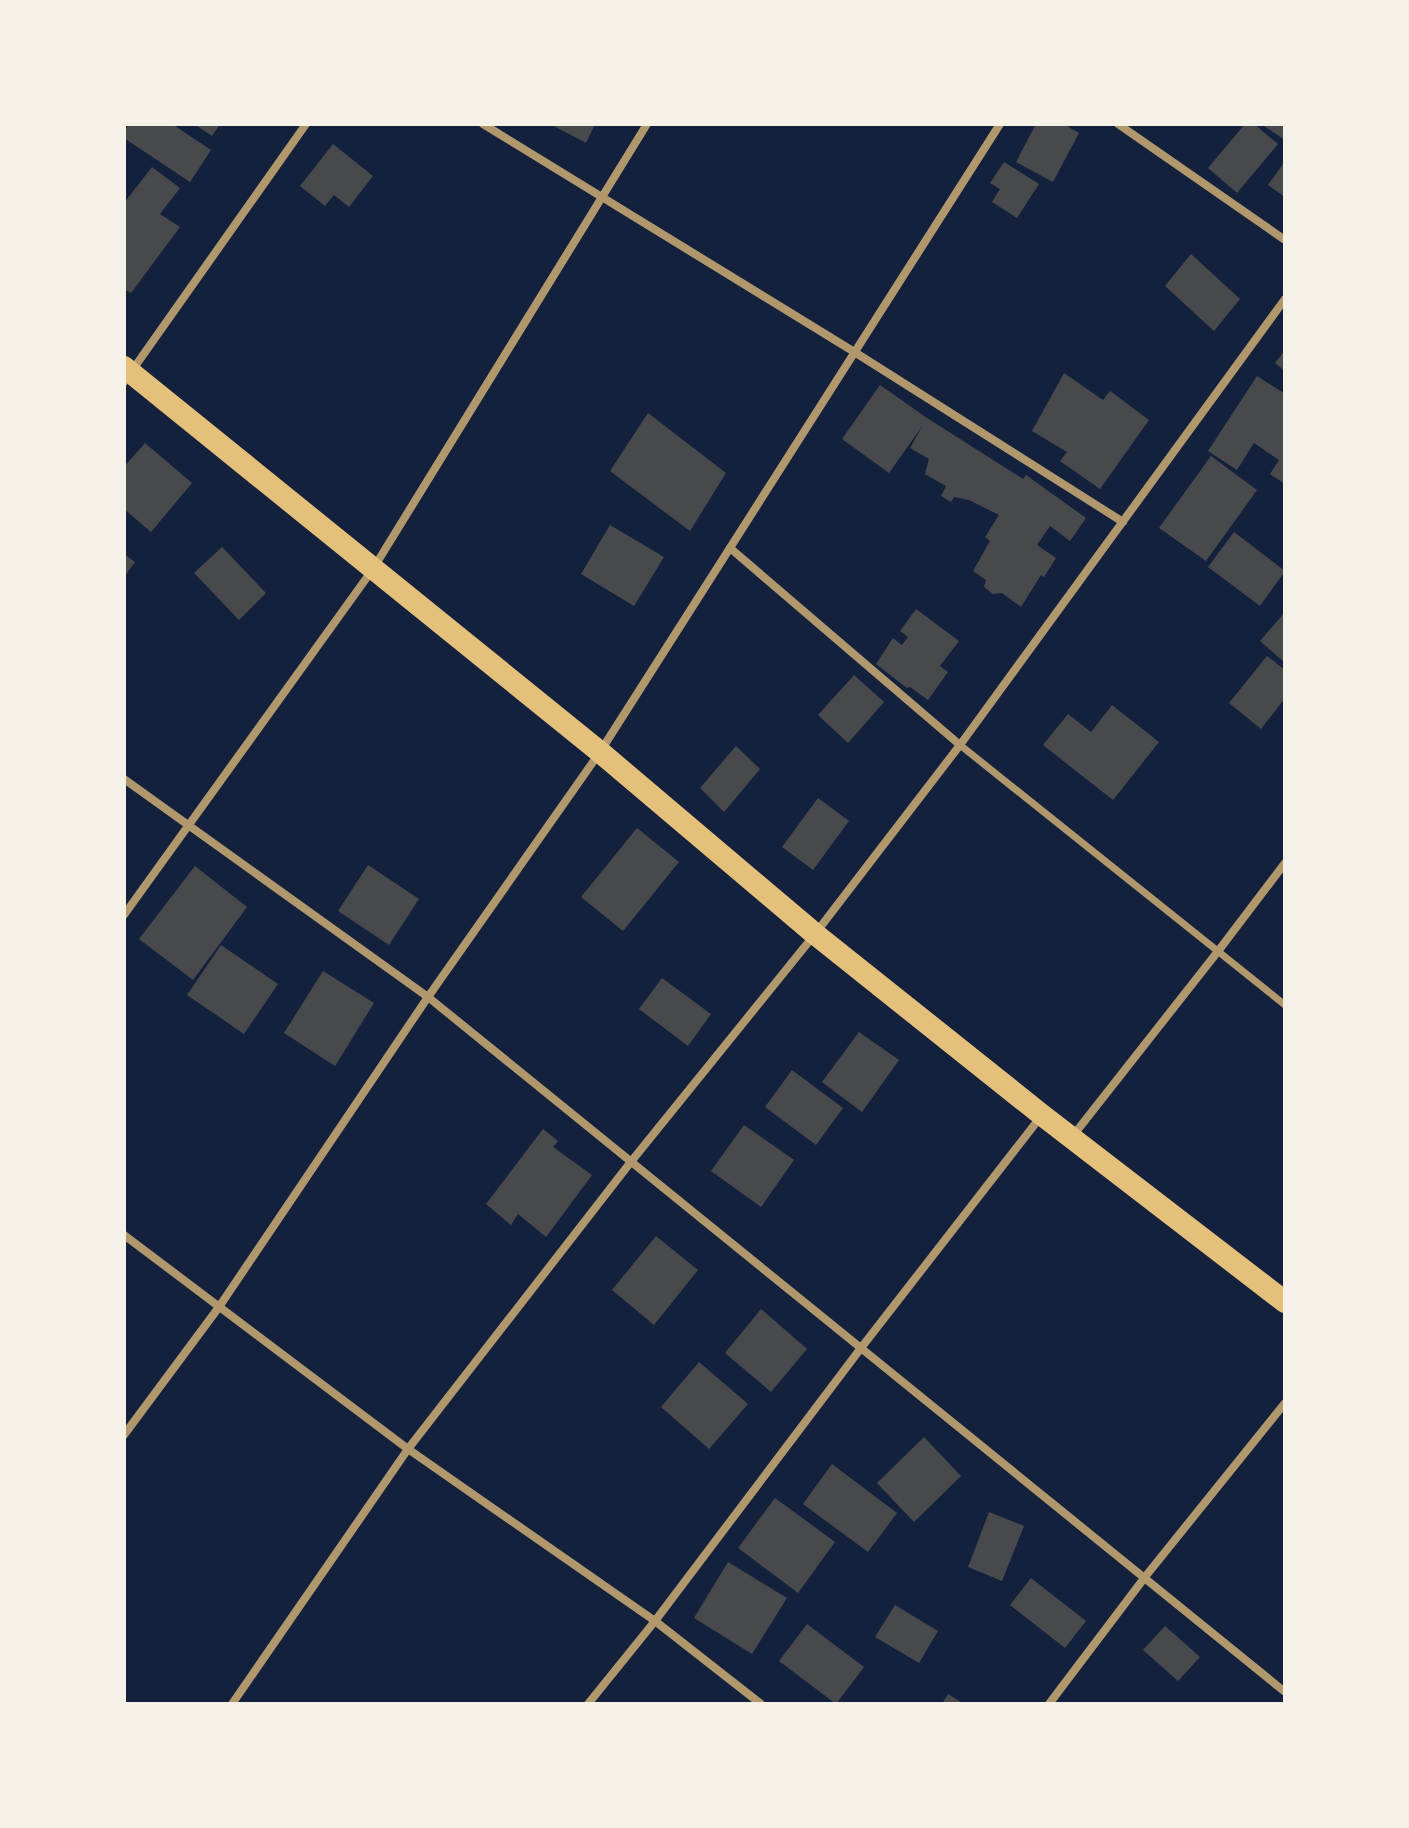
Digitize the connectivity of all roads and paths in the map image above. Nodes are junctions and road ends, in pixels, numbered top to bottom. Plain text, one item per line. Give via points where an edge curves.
1 (306, 124) edge
2 (483, 124) edge
3 (647, 124) edge
4 (1000, 124) edge
5 (1118, 124) edge
6 (602, 197) junction
7 (1285, 240) edge
8 (1285, 299) edge
9 (856, 353) junction
10 (126, 374) edge
11 (1123, 522) junction
12 (730, 548) junction
13 (373, 569) junction
14 (960, 745) junction
15 (600, 752) junction
16 (124, 779) edge
17 (188, 825) junction
18 (1285, 863) edge
19 (124, 915) edge
20 (815, 934) junction
21 (1219, 950) junction
22 (428, 997) junction
23 (1285, 1005) edge
24 (1042, 1115) junction
25 (1071, 1137) junction
26 (630, 1163) junction
27 (124, 1235) edge
28 (1285, 1302) edge
29 (219, 1307) junction
30 (861, 1348) junction
31 (1285, 1403) edge
32 (124, 1435) edge
33 (408, 1449) junction
34 (1145, 1577) junction
35 (655, 1621) junction
36 (1285, 1692) edge
37 (232, 1704) edge
38 (588, 1704) edge
39 (761, 1704) edge
40 (1049, 1704) edge

1 - 10 street
2 - 6 street
3 - 6 street
4 - 9 street
5 - 7 street
6 - 9 street
6 - 13 street
8 - 11 street
9 - 11 street
9 - 12 street
10 - 13 highway
11 - 14 street
12 - 14 street
12 - 15 street
13 - 15 highway
13 - 17 street
14 - 20 street
14 - 21 street
15 - 20 highway
15 - 22 street
16 - 17 street
17 - 19 street
17 - 22 street
18 - 21 street
20 - 24 highway
20 - 26 street
21 - 23 street
21 - 25 street
22 - 26 street
22 - 29 street
24 - 25 highway
24 - 30 street
25 - 28 highway
26 - 30 street
26 - 33 street
27 - 29 street
29 - 32 street
29 - 33 street
30 - 34 street
30 - 35 street
31 - 34 street
33 - 35 street
33 - 37 street
34 - 36 street
34 - 40 street
35 - 38 street
35 - 39 street

